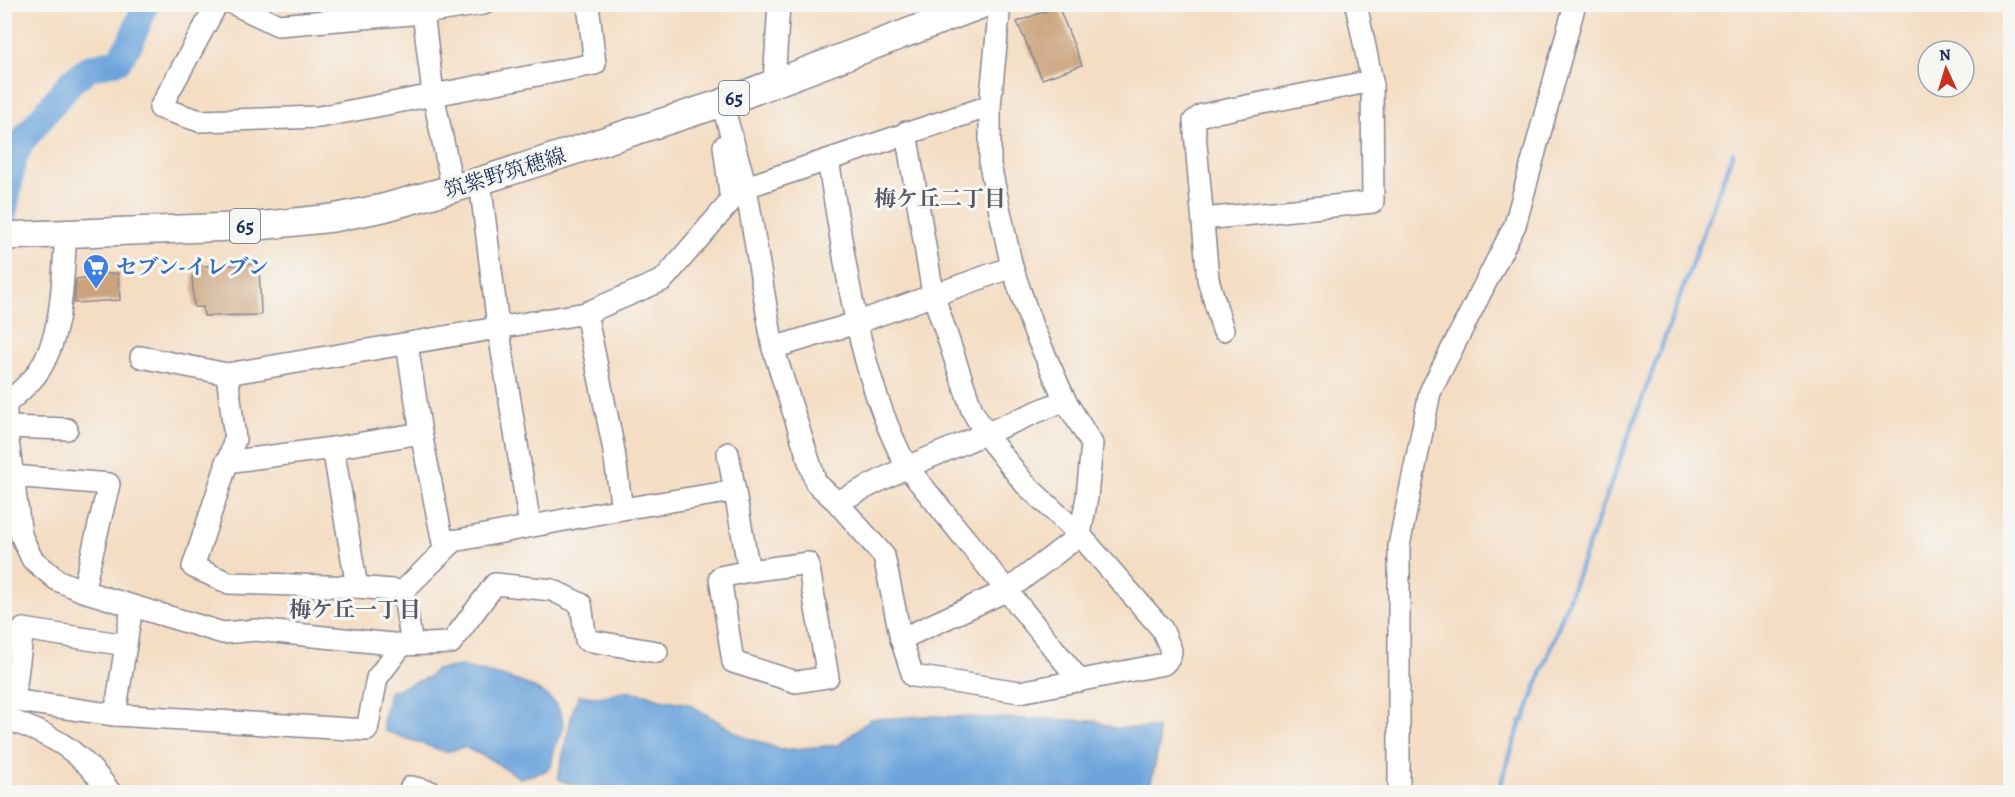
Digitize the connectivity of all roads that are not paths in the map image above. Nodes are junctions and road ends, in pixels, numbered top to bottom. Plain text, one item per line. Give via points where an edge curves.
1 (217, 4) edge
2 (234, 4) edge
3 (483, 4) edge
4 (588, 4) edge
5 (779, 4) edge
6 (983, 4) edge
7 (1000, 4) edge
8 (1356, 4) edge
9 (1575, 4) edge
10 (422, 9) edge
11 (952, 10) edge
12 (1371, 81) junction
13 (774, 83) junction
14 (434, 94) junction
15 (990, 106) junction
16 (724, 110) junction
17 (906, 132) junction
18 (828, 160) junction
19 (480, 182) junction
20 (746, 187) junction
21 (453, 190) junction
22 (1203, 219) junction
23 (66, 235) junction
24 (4, 236) edge
25 (1012, 267) junction
26 (933, 294) junction
27 (586, 312) junction
28 (856, 323) junction
29 (498, 327) junction
30 (1223, 330) dead end
31 (407, 344) junction
32 (773, 348) junction
33 (141, 357) dead end
34 (227, 374) junction
35 (1065, 400) junction
36 (6, 427) edge
37 (67, 429) dead end
38 (421, 433) junction
39 (986, 435) junction
40 (333, 448) junction
41 (728, 453) dead end
42 (226, 462) junction
43 (907, 467) junction
44 (12, 476) junction
45 (733, 491) junction
46 (837, 502) junction
47 (622, 509) junction
48 (530, 526) junction
49 (1080, 535) junction
50 (13, 538) edge
51 (455, 540) junction
52 (749, 571) junction
53 (357, 587) junction
54 (1008, 590) junction
55 (83, 591) junction
56 (404, 591) junction
57 (132, 606) junction
58 (901, 639) junction
59 (407, 644) junction
60 (126, 645) junction
61 (657, 652) dead end
62 (1080, 681) junction
63 (8, 705) edge
64 (115, 715) junction
65 (107, 790) edge
66 (409, 792) edge
67 (431, 792) edge
68 (1399, 792) edge

1 - 14 street via 159,108 200,121 319,117
2 - 10 street via 278,25
3 - 10 street
4 - 14 street via 595,64
5 - 13 street
6 - 11 main road, 筑紫野筑穂線 / 65
7 - 15 street
8 - 12 street
9 - 68 street via 1515,225 1430,392 1399,546
10 - 14 street
11 - 13 main road, 筑紫野筑穂線 / 65
12 - 22 street via 1202,115 1194,121
12 - 22 street via 1373,202
13 - 16 main road, 筑紫野筑穂線 / 65
14 - 21 street
15 - 17 street
15 - 25 street via 990,165
16 - 19 main road, 筑紫野筑穂線 / 65
16 - 20 street
16 - 27 street via 723,153 731,201 663,280
17 - 18 street
17 - 26 street
18 - 20 street
18 - 28 street
19 - 21 main road, 筑紫野筑穂線 / 65
19 - 29 street
20 - 32 street
21 - 23 main road, 筑紫野筑穂線 / 65 via 333,218 258,226
22 - 30 street via 1208,279
23 - 24 main road, 筑紫野筑穂線 / 65
23 - 36 street via 54,334 36,375 6,404
25 - 26 street
25 - 35 street via 1032,326
26 - 28 street
26 - 39 street via 972,410
27 - 29 street
27 - 47 street
28 - 32 street
28 - 43 street via 882,412
29 - 31 street
29 - 48 street
31 - 34 street
31 - 38 street
32 - 46 street via 816,483
33 - 34 street
34 - 42 street via 235,440
35 - 39 street
35 - 49 street via 1092,444
36 - 37 street
36 - 44 street
38 - 40 street
38 - 51 street via 442,543
39 - 43 street
39 - 49 street via 1025,484
40 - 42 street
40 - 53 street
41 - 45 street
42 - 53 street via 193,567 229,583
43 - 46 street
43 - 54 street
44 - 50 street
44 - 55 street via 109,484
45 - 47 street
45 - 52 street
46 - 58 street via 884,556
47 - 48 street
48 - 51 street
49 - 54 street
49 - 62 street via 1162,629 1171,650 1164,664
50 - 55 street via 57,580
51 - 56 street
52 - 52 street via 720,577 733,662 796,682 828,677 808,563
53 - 56 street
54 - 58 street
54 - 62 street
55 - 57 street
56 - 59 street
57 - 59 street via 223,633 256,630
57 - 60 street
58 - 62 street via 913,676 1020,692
59 - 61 street via 451,644 495,584 552,590 581,604 586,640
59 - 64 street via 377,678 367,730
60 - 63 street via 23,629
60 - 64 street
63 - 64 street
63 - 65 street via 33,728 73,750
66 - 67 street via 411,787

